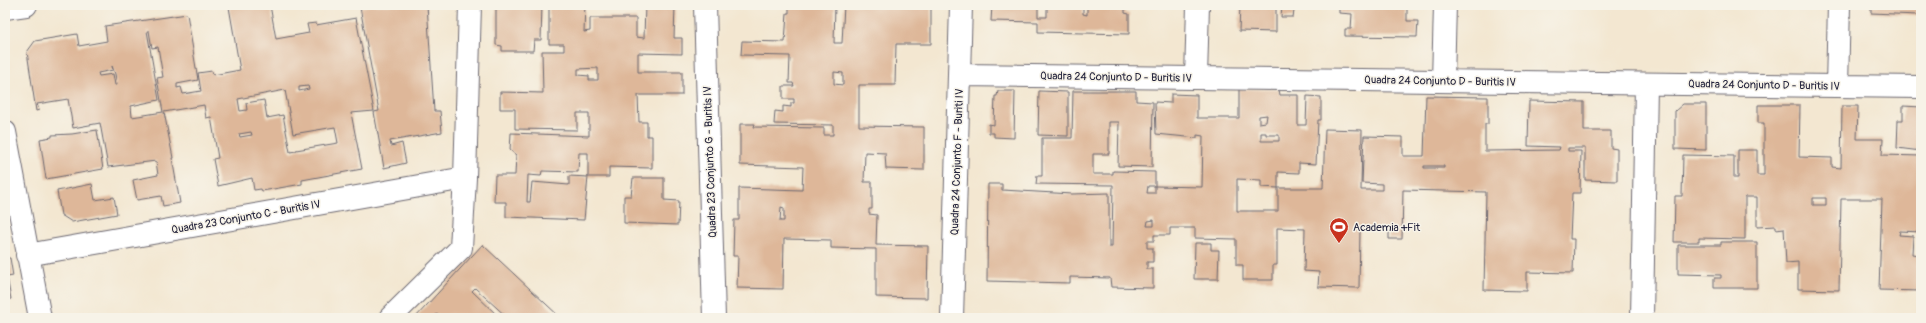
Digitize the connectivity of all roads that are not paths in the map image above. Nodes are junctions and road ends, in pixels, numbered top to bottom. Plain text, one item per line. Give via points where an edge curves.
1 (26, 5) edge
2 (470, 5) edge
3 (705, 5) edge
4 (961, 5) edge
5 (1198, 5) edge
6 (1445, 5) edge
7 (1839, 5) edge
8 (5, 8) edge
9 (960, 75) junction
10 (1196, 78) junction
11 (1443, 81) junction
12 (1646, 84) junction
13 (1837, 86) junction
14 (1921, 87) edge
15 (5, 132) edge
16 (465, 178) junction
17 (27, 255) junction
18 (40, 318) edge
19 (390, 318) edge
20 (714, 318) edge
21 (952, 318) edge
22 (1642, 318) edge

1 - 8 street
2 - 16 street
3 - 20 street, Quadra 23 Conjunto G - Buritis IV
4 - 9 street, Quadra 24 Conjunto F - Buriti IV
5 - 10 street
6 - 11 street
7 - 13 street
9 - 10 street, Quadra 24 Conjunto D - Buritis IV
9 - 21 street, Quadra 24 Conjunto F - Buriti IV
10 - 11 street, Quadra 24 Conjunto D - Buritis IV
11 - 12 street, Quadra 24 Conjunto D - Buritis IV
12 - 13 street, Quadra 24 Conjunto D - Buritis IV
12 - 22 street
13 - 14 street, Quadra 24 Conjunto D - Buritis IV
15 - 17 street
16 - 17 street, Quadra 23 Conjunto C - Buritis IV
16 - 19 street via 461,248
17 - 18 street

